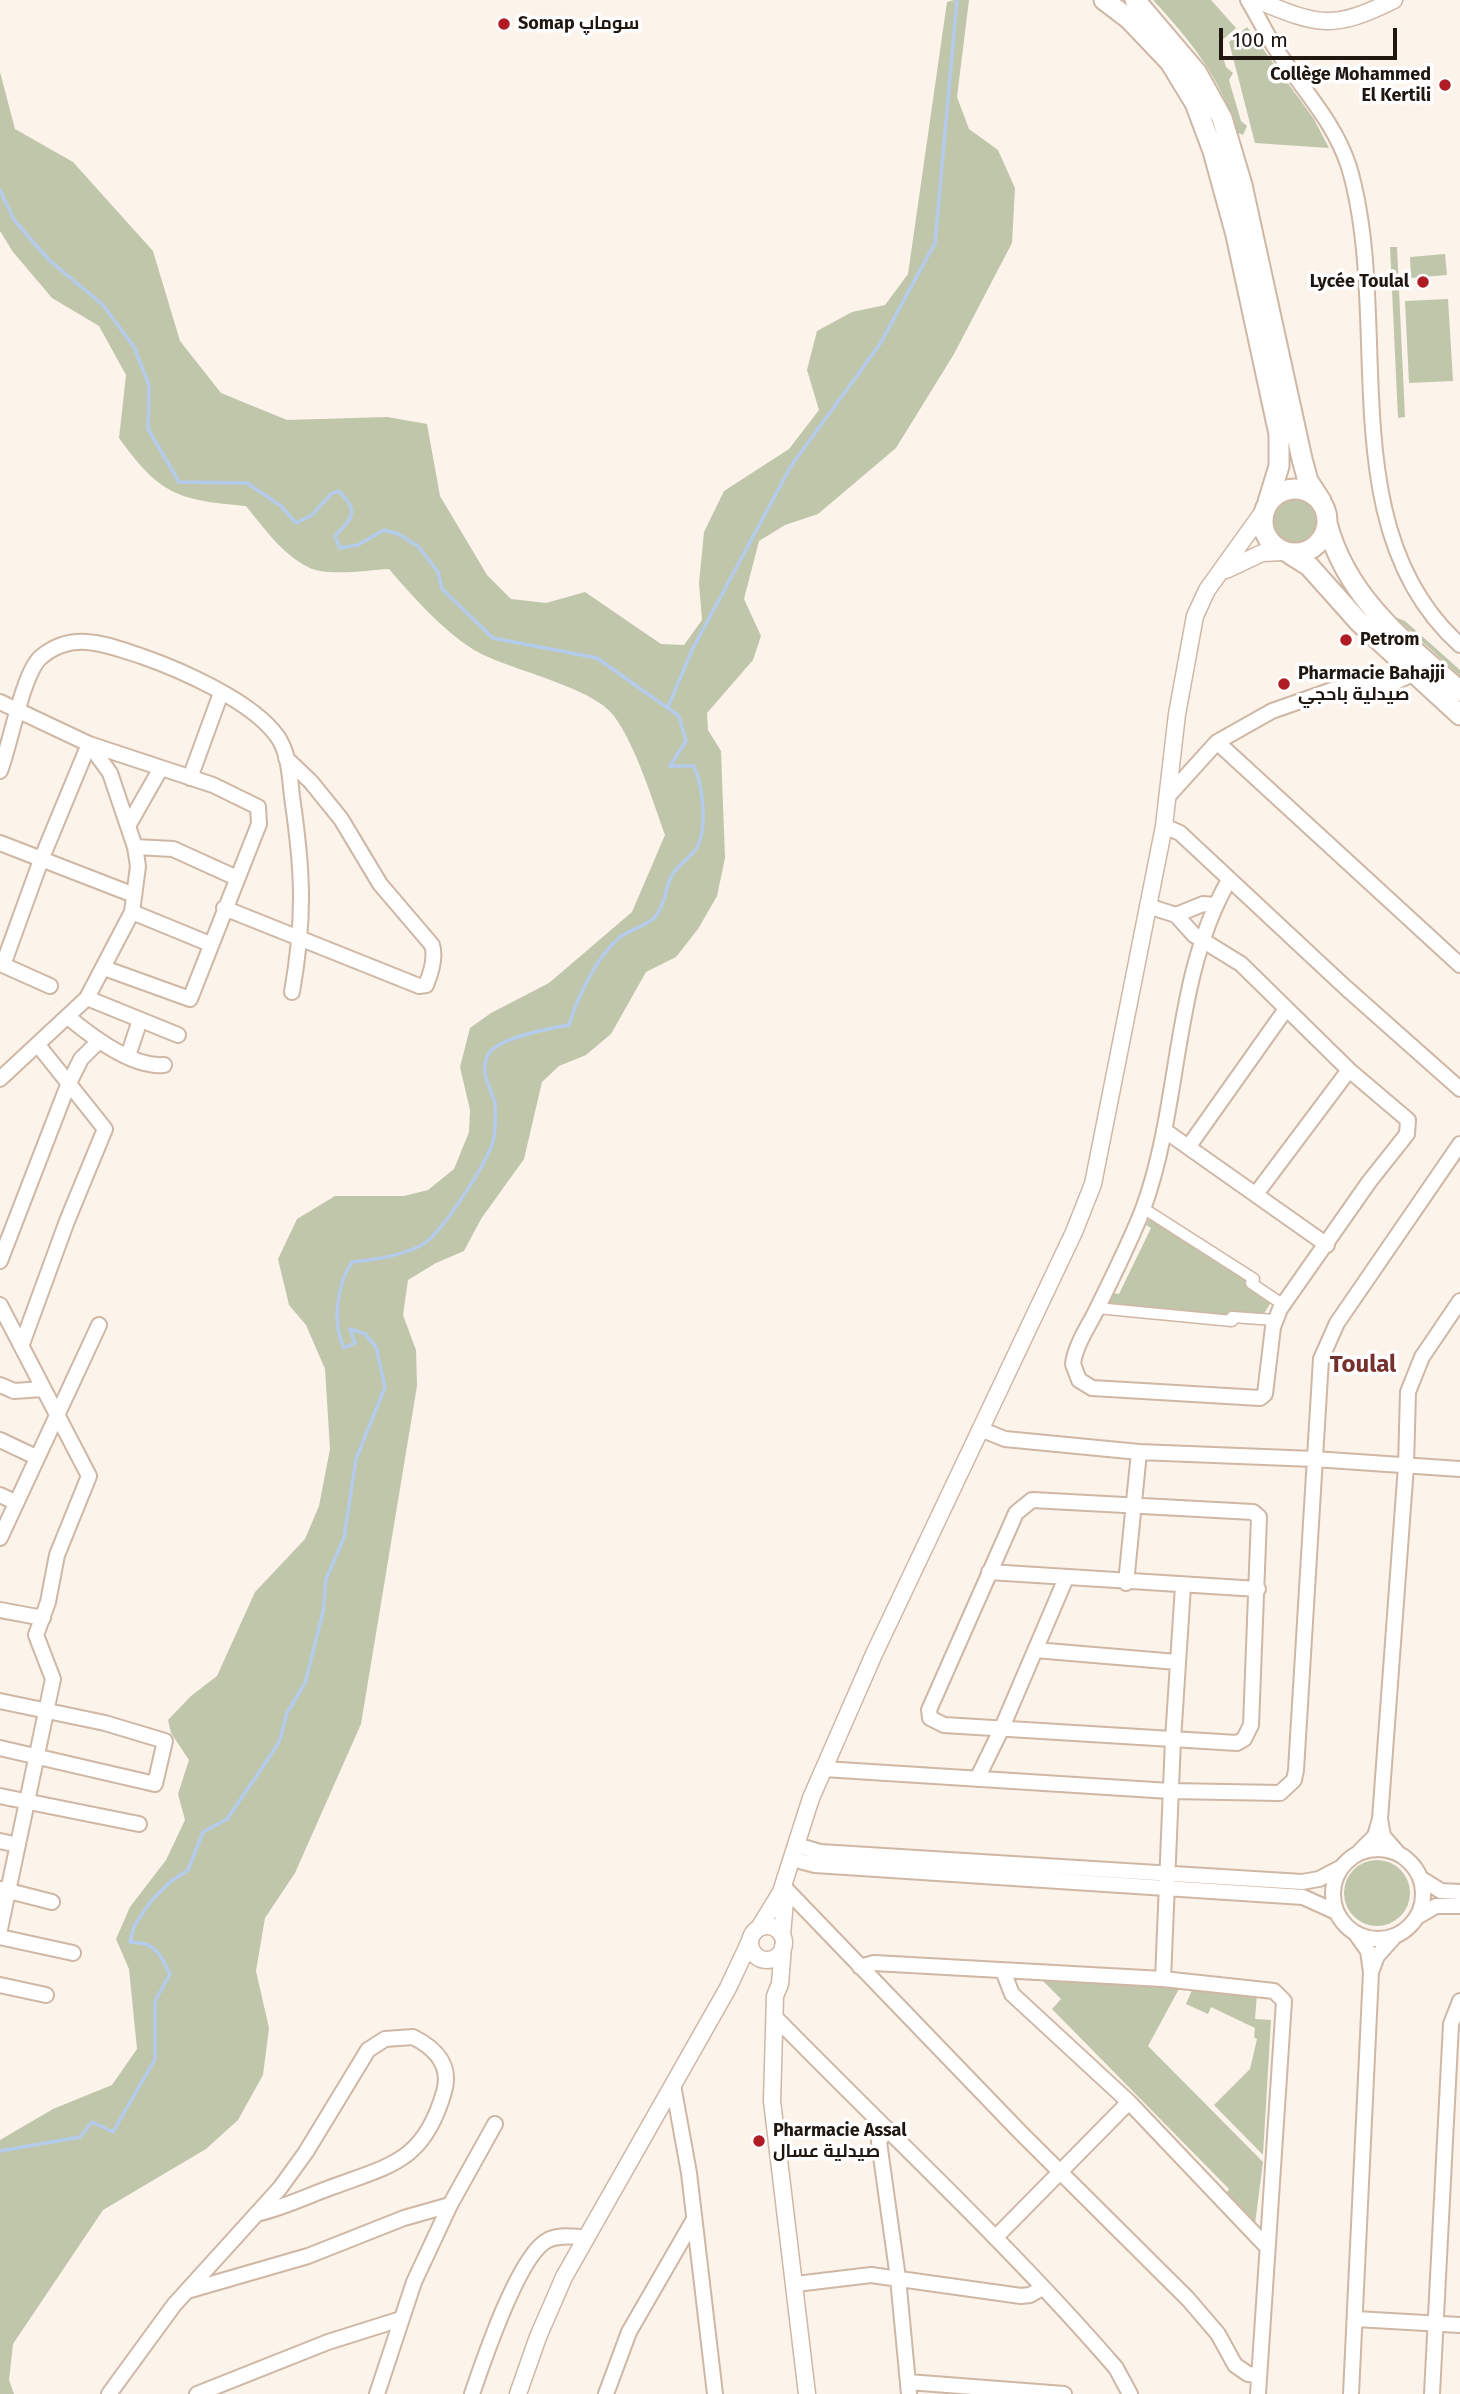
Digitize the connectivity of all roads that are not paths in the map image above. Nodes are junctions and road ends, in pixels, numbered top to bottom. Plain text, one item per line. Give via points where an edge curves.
1 (1104, 0) edge
2 (1135, 0) edge
3 (1248, 0) edge
4 (1257, 0) edge
5 (1394, 0) edge
6 (1321, 501) junction
7 (1266, 507) junction
8 (1327, 523) junction
9 (1287, 553) junction
10 (1218, 575) junction
11 (1460, 645) edge
12 (1413, 674) junction
13 (1460, 691) edge
14 (221, 693) junction
15 (0, 702) edge
16 (19, 710) junction
17 (1460, 715) edge
18 (1217, 742) junction
19 (89, 744) junction
20 (286, 758) junction
21 (161, 768) junction
22 (0, 771) edge
23 (190, 778) junction
24 (1170, 794) junction
25 (128, 826) junction
26 (1164, 826) junction
27 (0, 843) edge
28 (135, 847) junction
29 (41, 860) junction
30 (237, 878) junction
31 (1229, 880) junction
32 (134, 895) junction
33 (1215, 905) junction
34 (1148, 906) junction
35 (224, 908) junction
36 (132, 912) junction
37 (1176, 915) junction
38 (301, 938) junction
39 (1204, 942) junction
40 (210, 944) junction
41 (1460, 965) edge
42 (104, 968) junction
43 (50, 986) dead end
44 (292, 992) dead end
45 (87, 998) junction
46 (1286, 1009) junction
47 (68, 1017) junction
48 (139, 1020) junction
49 (178, 1035) dead end
50 (98, 1042) junction
51 (38, 1045) junction
52 (128, 1056) junction
53 (164, 1065) dead end
54 (1349, 1070) junction
55 (0, 1079) edge
56 (68, 1084) junction
57 (1460, 1089) edge
58 (1164, 1130) junction
59 (1460, 1144) edge
60 (1189, 1146) junction
61 (1256, 1194) junction
62 (1143, 1208) junction
63 (1326, 1245) junction
64 (0, 1261) edge
65 (1460, 1301) edge
66 (1282, 1304) junction
67 (0, 1305) edge
68 (1097, 1308) junction
69 (1275, 1320) junction
70 (99, 1325) dead end
71 (22, 1344) junction
72 (0, 1385) edge
73 (43, 1389) junction
74 (57, 1411) junction
75 (980, 1429) junction
76 (0, 1440) edge
77 (1139, 1452) junction
78 (36, 1457) junction
79 (1314, 1459) junction
80 (1406, 1465) junction
81 (1460, 1469) edge
82 (0, 1495) edge
83 (15, 1502) junction
84 (1134, 1506) junction
85 (0, 1538) edge
86 (989, 1572) junction
87 (1066, 1578) junction
88 (1126, 1583) junction
89 (1183, 1586) junction
90 (1258, 1589) junction
91 (0, 1610) edge
92 (43, 1618) junction
93 (1035, 1650) junction
94 (1177, 1662) junction
95 (0, 1701) edge
96 (46, 1711) junction
97 (1001, 1730) junction
98 (1173, 1740) junction
99 (0, 1748) edge
100 (37, 1754) junction
101 (824, 1769) junction
102 (977, 1779) junction
103 (1170, 1791) junction
104 (0, 1796) edge
105 (27, 1801) junction
106 (1380, 1819) junction
107 (139, 1824) dead end
108 (0, 1841) edge
109 (18, 1845) junction
110 (794, 1852) junction
111 (1358, 1853) junction
112 (1401, 1855) junction
113 (1340, 1868) junction
114 (1420, 1878) junction
115 (1168, 1881) junction
116 (782, 1889) junction
117 (4, 1890) edge
118 (1460, 1892) edge
119 (52, 1902) dead end
120 (1460, 1906) edge
121 (1336, 1912) junction
122 (1417, 1917) junction
123 (0, 1928) edge
124 (755, 1934) junction
125 (1356, 1934) junction
126 (1395, 1936) junction
127 (0, 1937) edge
128 (782, 1941) junction
129 (72, 1953) dead end
130 (763, 1959) junction
131 (860, 1967) junction
132 (1003, 1971) junction
133 (1371, 1972) junction
134 (1163, 1979) junction
135 (0, 1985) edge
136 (728, 1988) junction
137 (46, 1995) dead end
138 (775, 1996) junction
139 (1460, 2001) edge
140 (774, 2016) junction
141 (673, 2085) junction
142 (1129, 2102) junction
143 (495, 2124) dead end
144 (886, 2131) junction
145 (1060, 2172) junction
146 (450, 2205) junction
147 (256, 2214) junction
148 (693, 2221) junction
149 (586, 2237) junction
150 (996, 2237) junction
151 (1267, 2247) junction
152 (898, 2278) junction
153 (796, 2284) junction
154 (1042, 2288) junction
155 (187, 2291) junction
156 (401, 2319) junction
157 (1356, 2319) junction
158 (1436, 2324) junction
159 (1460, 2325) edge
160 (1258, 2375) junction
161 (122, 2387) edge
162 (909, 2388) edge
163 (996, 2392) edge
164 (109, 2394) edge
165 (197, 2394) edge
166 (377, 2394) edge
167 (472, 2394) edge
168 (518, 2394) edge
169 (606, 2394) edge
170 (715, 2394) edge
171 (807, 2394) edge
172 (1064, 2394) edge
173 (1130, 2394) edge
174 (1258, 2394) edge
175 (1351, 2394) edge
176 (1432, 2394) edge

1 - 7 main road via 1129,19 1183,80 1213,152 1279,434 1279,466
2 - 6 main road via 1181,51 1222,118 1239,173 1301,459
3 - 11 street via 1328,121 1349,167 1361,225 1384,513 1418,595
4 - 5 street via 1308,19 1337,23
6 - 7 main road via 1294,489 1275,495
6 - 8 main road
7 - 9 main road via 1264,531 1275,547
7 - 10 street
8 - 9 main road via 1311,550
8 - 13 main road via 1333,544 1362,596
9 - 10 street via 1262,553
9 - 12 main road via 1322,578
10 - 24 street via 1195,616 1188,645
12 - 17 main road
12 - 18 street via 1303,698
14 - 16 street via 149,659 77,640 40,657
14 - 20 street via 270,728
14 - 23 street
15 - 16 street
16 - 19 street
16 - 22 street
18 - 24 street
18 - 41 street
19 - 21 street
19 - 25 street via 110,773
19 - 29 street
20 - 38 street via 303,884
20 - 38 street via 341,819 380,884 432,945 434,957 426,985 419,986
21 - 23 street
21 - 25 street
23 - 30 street via 258,807 259,824
24 - 26 street
25 - 28 street
26 - 31 street via 1180,833
26 - 34 street
27 - 29 street
28 - 30 street via 173,849
28 - 32 street
29 - 32 street
29 - 43 street via 3,965
30 - 35 street
31 - 33 street
31 - 57 street
32 - 36 street
33 - 37 street via 1203,904
33 - 39 street
34 - 37 street
34 - 75 street via 1093,1184
35 - 38 street
35 - 40 street
36 - 40 street
36 - 42 street
37 - 39 street
38 - 44 street
39 - 46 street via 1241,964
39 - 58 street
40 - 42 street via 190,999
42 - 45 street
45 - 47 street
45 - 48 street
46 - 54 street
46 - 60 street
47 - 50 street
47 - 51 street
48 - 49 street
48 - 52 street
50 - 52 street
50 - 56 street via 81,1059
51 - 55 street
51 - 56 street
52 - 53 street
54 - 61 street
54 - 63 street via 1408,1120 1409,1127
56 - 64 street
56 - 71 street via 106,1126
58 - 60 street
58 - 62 street
59 - 79 street via 1324,1346
60 - 61 street
61 - 63 street
62 - 66 street via 1254,1279 1251,1283
62 - 68 street
63 - 66 street
65 - 80 street via 1414,1371 1408,1392
66 - 69 street
67 - 71 street
68 - 69 street via 1232,1321 1232,1317
68 - 69 street via 1073,1364 1079,1380 1097,1389 1260,1398 1265,1394
70 - 74 street
71 - 73 street
72 - 73 street via 14,1391
73 - 74 street
74 - 78 street
74 - 92 street via 89,1476 57,1555
75 - 77 street via 1005,1439
75 - 101 street
76 - 78 street
77 - 79 street
77 - 84 street
78 - 83 street
79 - 80 street
79 - 103 street via 1294,1780 1280,1793
80 - 81 street
80 - 106 street
82 - 83 street
83 - 85 street
84 - 86 street via 1032,1500 1016,1513
84 - 88 street
84 - 90 street via 1253,1512 1261,1522
86 - 87 street
86 - 97 street via 929,1710 934,1723
87 - 88 street
87 - 93 street
88 - 89 street
89 - 90 street
89 - 94 street
90 - 98 street via 1249,1733 1237,1743
91 - 92 street
92 - 96 street via 37,1642 53,1675
93 - 94 street
93 - 97 street
94 - 98 street
95 - 96 street
96 - 100 street
96 - 100 street via 158,1737 165,1743 155,1784
97 - 98 street
97 - 102 street
98 - 103 street
99 - 100 street
100 - 105 street
101 - 102 street
101 - 110 street
102 - 103 street
103 - 115 street
104 - 105 street
105 - 107 street
105 - 109 street
106 - 111 street via 1371,1843
106 - 112 street via 1383,1836
108 - 109 street
109 - 117 street
110 - 115 street
110 - 116 street
111 - 112 street via 1380,1849
111 - 113 street
112 - 114 street
113 - 115 street via 1302,1882
113 - 121 street via 1332,1890
114 - 118 street via 1441,1891
114 - 122 street via 1423,1898
115 - 121 street via 1303,1897
115 - 134 street
116 - 124 street
116 - 128 street
116 - 131 street
117 - 119 street
117 - 123 street
120 - 122 street via 1436,1906
121 - 125 street
122 - 126 street
124 - 128 street via 770,1926
124 - 130 street via 751,1950
124 - 136 street
125 - 126 street
125 - 133 street via 1368,1951
126 - 133 street via 1377,1956
127 - 129 street
128 - 130 street via 778,1955
128 - 138 street
130 - 136 street
130 - 138 street
131 - 132 street via 874,1963
131 - 145 street
132 - 134 street
132 - 142 street via 1012,1994
133 - 157 street
134 - 151 street via 1274,1991 1284,2001
135 - 137 street
136 - 141 street
138 - 140 street
139 - 158 street via 1451,2024
140 - 144 street
140 - 153 street via 772,2101
141 - 148 street
141 - 149 street
142 - 145 street
142 - 151 street
143 - 146 street
144 - 150 street
144 - 152 street via 879,2142
145 - 150 street
145 - 160 street via 1208,2321 1235,2365
146 - 155 street via 296,2260
146 - 156 street
147 - 147 street via 306,2152 368,2050 385,2039 413,2037 438,2054 446,2074 443,2098 408,2156 388,2168
147 - 155 street
148 - 169 street via 629,2332
148 - 170 street
149 - 167 street via 547,2240 532,2255 510,2295
149 - 168 street via 538,2337
150 - 154 street
151 - 160 street
152 - 153 street via 871,2275
152 - 154 street via 1021,2296
152 - 162 street
153 - 171 street
154 - 173 street via 1116,2368
155 - 161 street
156 - 165 street via 328,2342
156 - 166 street
157 - 158 street
157 - 175 street
158 - 159 street
158 - 176 street
160 - 174 street
161 - 164 street
162 - 163 street
163 - 172 street

